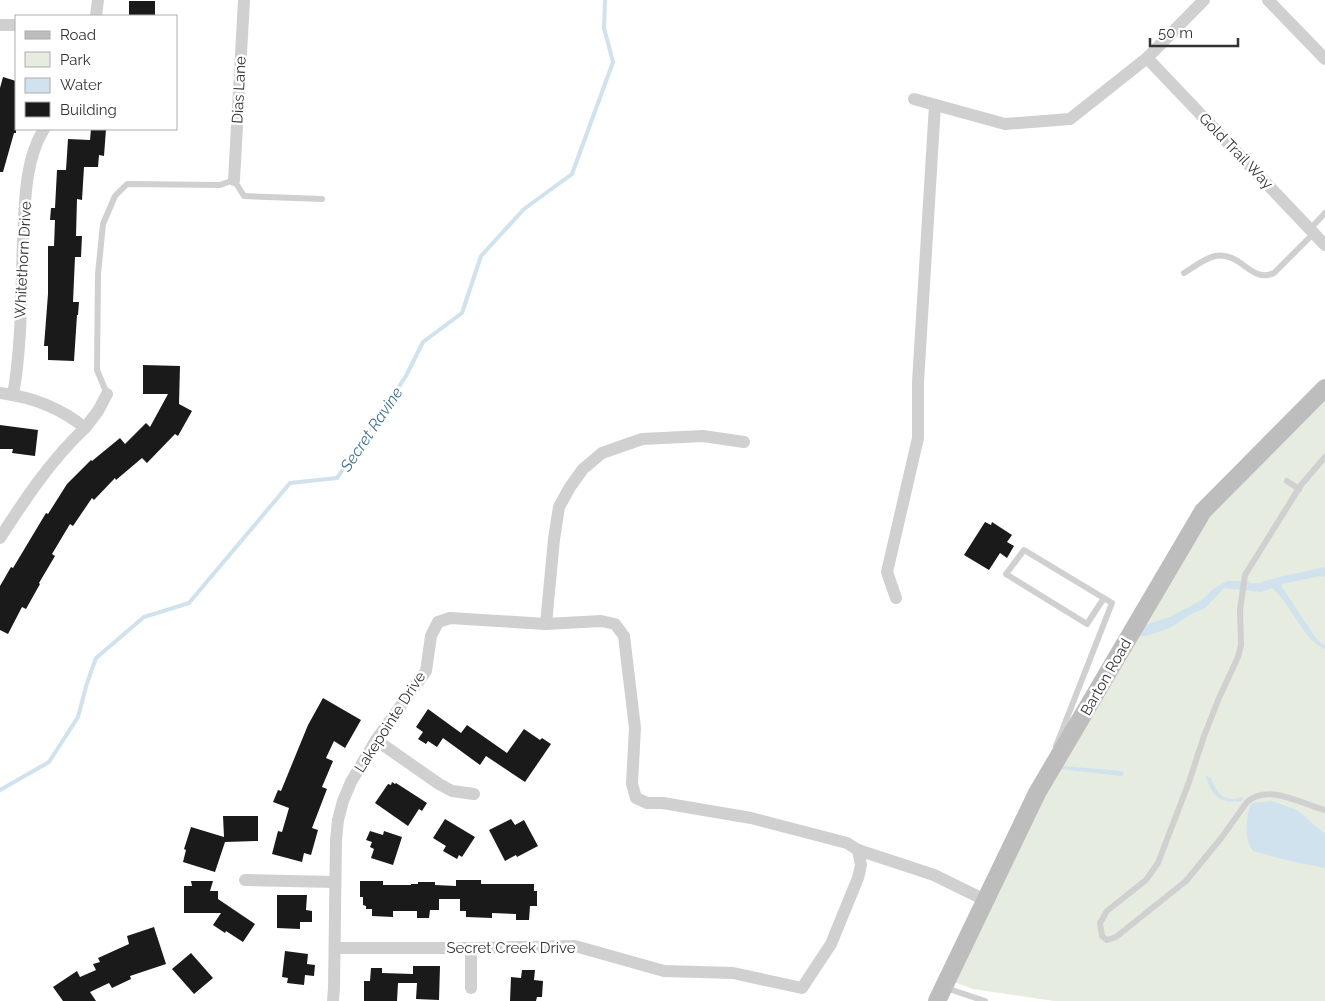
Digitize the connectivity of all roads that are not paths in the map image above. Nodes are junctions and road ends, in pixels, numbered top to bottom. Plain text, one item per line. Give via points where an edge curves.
1 (98, 0) edge
2 (244, 0) edge
3 (1204, 0) edge
4 (1268, 0) edge
5 (96, 15) edge
6 (0, 25) edge
7 (15, 25) edge
8 (1147, 58) junction
9 (1325, 59) edge
10 (914, 99) dead end
11 (935, 105) junction
12 (44, 130) edge
13 (234, 180) junction
14 (322, 199) dead end
15 (1325, 213) edge
16 (1312, 231) junction
17 (1325, 245) edge
18 (1184, 273) dead end
19 (1325, 388) edge
20 (6, 394) edge
21 (107, 394) joint
22 (85, 428) junction
23 (744, 442) dead end
24 (1325, 457) edge
25 (1287, 481) dead end
26 (1299, 488) junction
27 (0, 538) edge
28 (896, 598) dead end
29 (1104, 598) junction
30 (546, 624) junction
31 (376, 740) junction
32 (1037, 793) junction
33 (474, 794) dead end
34 (1325, 810) edge
35 (858, 850) junction
36 (245, 880) dead end
37 (335, 882) junction
38 (985, 900) junction
39 (335, 948) junction
40 (470, 948) junction
41 (470, 988) dead end
42 (941, 994) edge
43 (332, 1001) edge
44 (985, 1001) edge

1 - 5 street
2 - 13 street, Dias Lane
3 - 8 street
4 - 9 street
6 - 7 street
8 - 11 street via 1070,119 1005,124
8 - 16 street, Gold Trail Way
10 - 11 street
11 - 28 street via 918,382 918,438 887,572
12 - 20 street, Whitethorn Drive via 30,164 18,343
13 - 14 lane via 244,196
13 - 21 lane via 220,185 127,184 115,196 103,224 98,274 97,370
15 - 16 lane
16 - 17 street, Gold Trail Way
16 - 18 lane via 1268,276 1260,276 1238,260 1222,256 1203,260
19 - 32 street, Barton Road via 1203,512
20 - 22 street via 58,409
21 - 22 street
22 - 27 street via 56,457
23 - 30 street via 703,436 642,439 602,453 583,469 559,507
24 - 26 lane
25 - 26 lane
26 - 34 lane via 1244,575 1238,657 1207,729 1158,863 1146,880 1107,911 1100,923 1102,936 1107,940 1116,937 1176,890 1199,866 1252,797 1284,796
29 - 29 lane via 1024,550 1006,574 1087,624
29 - 32 lane via 1112,603
30 - 31 street, Lakepointe Drive via 450,618 438,622 431,636 426,672
30 - 35 street via 601,621 615,624 624,636 636,728 632,784 636,798 647,803 751,818 847,843
31 - 33 street via 452,791
31 - 37 street, Lakepointe Drive via 343,801 336,840
32 - 38 street, Barton Road
35 - 38 street via 934,875
35 - 40 street, Secret Creek Drive via 861,866 858,878 831,944 802,988 733,973 664,971 575,946
36 - 37 street
37 - 39 street, Lakepointe Drive
38 - 42 street, Barton Road
39 - 40 street, Secret Creek Drive
39 - 43 street, Lakepointe Drive
40 - 41 street
42 - 44 lane

